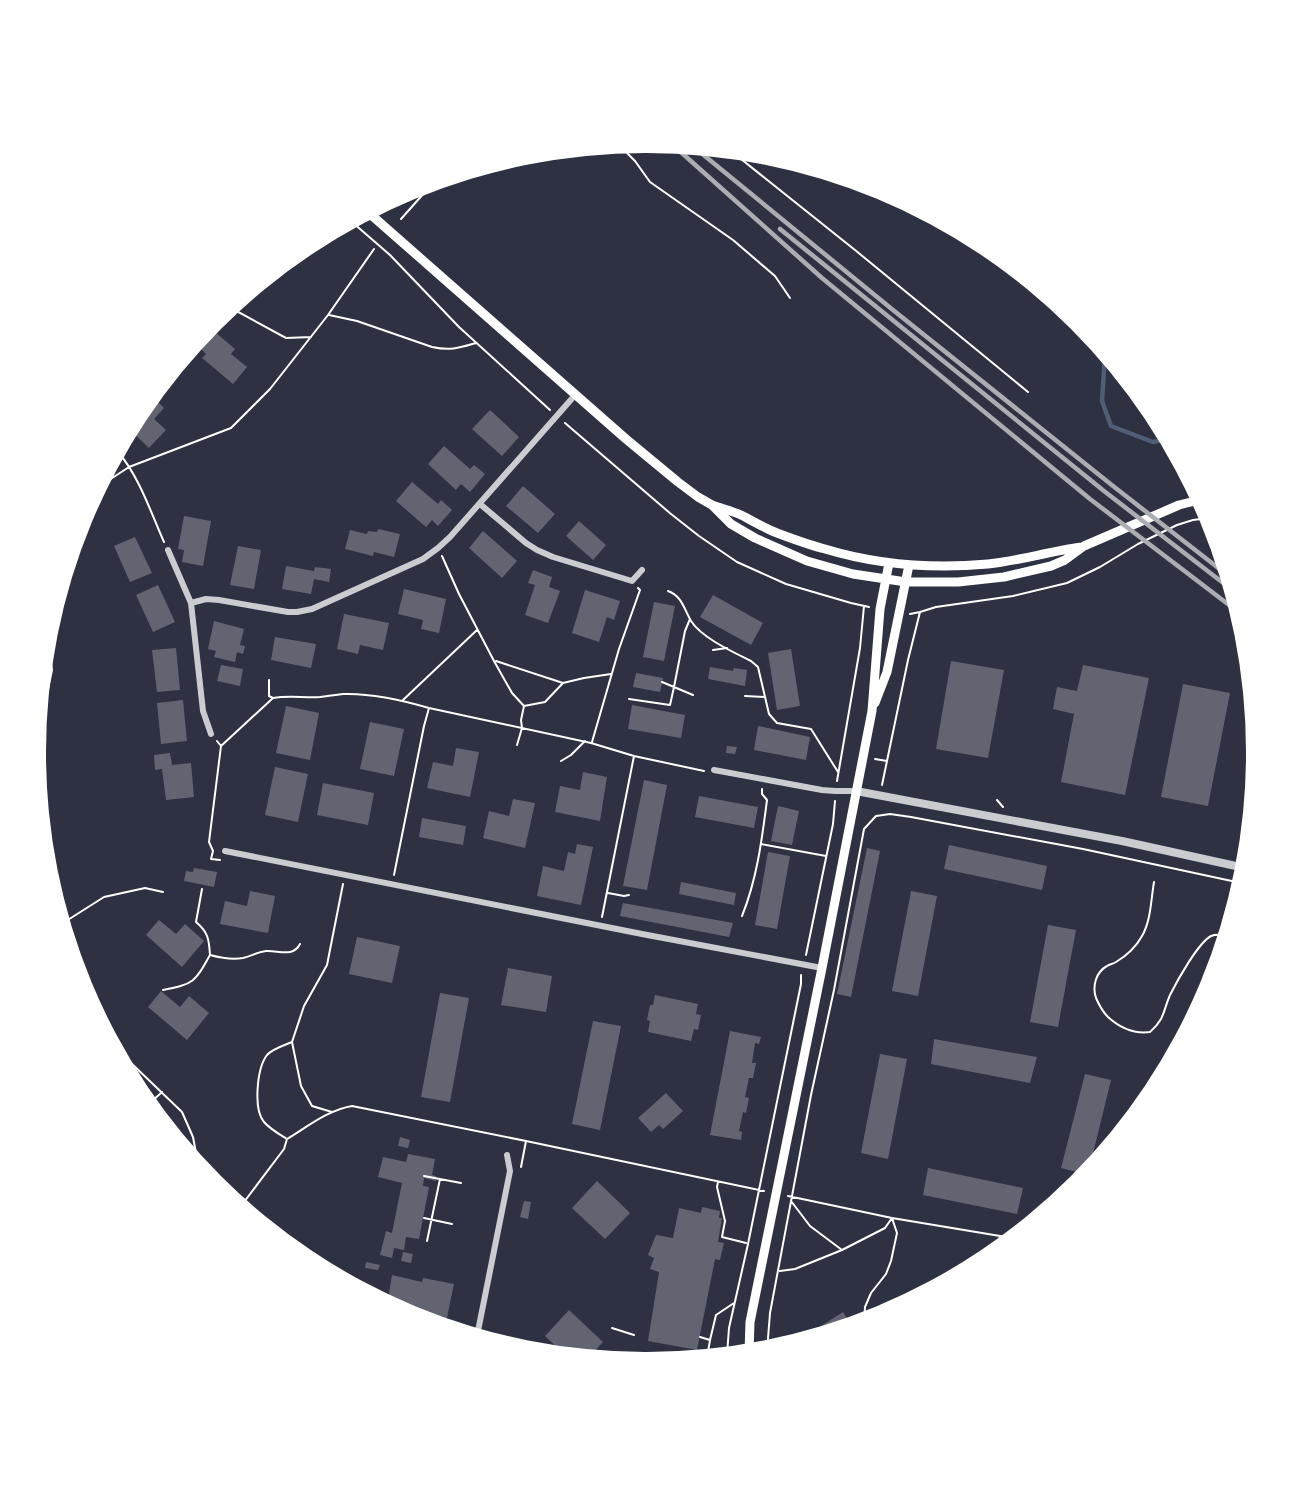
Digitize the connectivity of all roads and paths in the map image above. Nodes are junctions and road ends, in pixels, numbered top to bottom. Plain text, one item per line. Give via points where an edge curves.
1 (627, 154) edge
2 (744, 162) edge
3 (419, 198) edge
4 (375, 218) edge
5 (400, 219) dead end
6 (358, 227) edge
7 (374, 249) dead end
8 (790, 298) dead end
9 (240, 313) edge
10 (328, 315) junction
11 (311, 338) junction
12 (476, 343) junction
13 (1028, 392) dead end
14 (576, 394) junction
15 (557, 416) junction
16 (123, 460) edge
17 (129, 467) junction
18 (114, 477) edge
19 (1188, 498) edge
20 (1190, 502) edge
21 (480, 504) junction
22 (1179, 505) junction
23 (712, 506) junction
24 (1084, 546) junction
25 (438, 548) junction
26 (168, 550) joint
27 (889, 563) junction
28 (909, 566) junction
29 (642, 570) dead end
30 (886, 579) junction
31 (632, 581) junction
32 (906, 582) junction
33 (668, 591) dead end
34 (191, 603) junction
35 (920, 612) dead end
36 (690, 618) junction
37 (478, 629) junction
38 (727, 648) junction
39 (713, 650) dead end
40 (494, 661) junction
41 (611, 674) junction
42 (269, 680) dead end
43 (663, 682) dead end
44 (563, 683) junction
45 (674, 687) junction
46 (693, 695) dead end
47 (745, 696) dead end
48 (765, 697) junction
49 (273, 698) junction
50 (629, 699) dead end
51 (403, 700) junction
52 (524, 706) junction
53 (429, 708) junction
54 (872, 711) junction
55 (522, 728) junction
56 (211, 734) joint
57 (585, 741) junction
58 (591, 743) junction
59 (517, 745) dead end
60 (221, 746) junction
61 (634, 756) junction
62 (561, 761) dead end
63 (714, 770) joint
64 (838, 773) junction
65 (765, 779) junction
66 (835, 791) junction
67 (856, 791) junction
68 (880, 795) junction
69 (833, 824) junction
70 (849, 827) junction
71 (864, 829) junction
72 (761, 844) junction
73 (213, 851) dead end
74 (225, 851) dead end
75 (826, 856) junction
76 (1235, 865) edge
77 (1154, 882) dead end
78 (1231, 882) edge
79 (343, 884) dead end
80 (392, 885) junction
81 (202, 889) dead end
82 (163, 892) dead end
83 (607, 892) junction
84 (629, 895) dead end
85 (742, 916) dead end
86 (70, 919) edge
87 (600, 926) junction
88 (1217, 935) edge
89 (300, 944) dead end
90 (210, 955) junction
91 (803, 965) junction
92 (822, 968) junction
93 (164, 990) dead end
94 (292, 1042) junction
95 (137, 1068) edge
96 (162, 1092) junction
97 (156, 1098) edge
98 (332, 1112) junction
99 (287, 1139) junction
100 (195, 1148) edge
101 (507, 1155) dead end
102 (424, 1176) dead end
103 (440, 1179) junction
104 (461, 1183) dead end
105 (246, 1199) edge
106 (791, 1201) junction
107 (823, 1203) dead end
108 (424, 1218) dead end
109 (892, 1218) junction
110 (432, 1220) junction
111 (452, 1224) dead end
112 (999, 1236) edge
113 (428, 1241) dead end
114 (748, 1244) junction
115 (842, 1250) junction
116 (778, 1272) junction
117 (734, 1303) junction
118 (865, 1311) edge
119 (479, 1328) edge
120 (612, 1328) dead end
121 (634, 1335) dead end
122 (700, 1337) dead end
123 (768, 1340) edge
124 (710, 1341) junction
125 (749, 1343) edge
126 (728, 1346) edge
127 (709, 1349) edge

1 - 8 path via 651,182 734,240 775,276
2 - 13 path
3 - 5 path
4 - 14 main road
6 - 12 path
7 - 10 path
9 - 11 path via 286,338
10 - 11 path
10 - 12 path via 444,350
11 - 17 path via 270,389 231,428
12 - 15 path
14 - 15 street
14 - 23 main road via 678,482
15 - 21 street
15 - 64 path via 699,536 737,562 786,584 864,606
16 - 17 path
17 - 18 path
17 - 26 path
19 - 22 main road
20 - 22 main road
21 - 25 street
21 - 31 street via 537,550
22 - 24 main road
23 - 27 main road via 811,545
23 - 30 main road via 731,525 794,556 853,574
24 - 28 main road via 988,564
24 - 32 main road via 1051,566 1004,577
25 - 34 street via 423,559 312,609 288,612 206,599
25 - 37 path
26 - 34 street
27 - 28 main road
27 - 30 main road
28 - 32 main road
29 - 31 street
30 - 32 main road
30 - 54 main road
31 - 41 path via 640,590
32 - 54 main road via 887,672
33 - 36 path via 682,602
34 - 56 street via 203,711
35 - 68 path
36 - 38 path via 701,632
36 - 45 path
37 - 40 path
37 - 51 path
38 - 39 path
38 - 48 path via 758,667
40 - 44 path
40 - 52 path
41 - 44 path
41 - 58 path
42 - 49 path via 269,696
43 - 45 path
44 - 52 path via 545,702
45 - 46 path
45 - 50 path via 670,705
47 - 48 path
48 - 64 path via 769,714 777,723 811,729
49 - 51 path via 344,694
49 - 60 path
51 - 53 path
52 - 55 path
53 - 55 path
53 - 80 path
54 - 67 main road
55 - 57 path
55 - 59 path
56 - 60 path
57 - 58 path
57 - 62 path
58 - 61 path
60 - 73 path via 209,842
61 - 63 path via 707,772
61 - 83 path
63 - 65 street
64 - 66 path
65 - 66 street
65 - 72 path via 762,794 767,800
66 - 67 street
66 - 69 path
67 - 68 street
67 - 70 main road
68 - 76 street
69 - 70 path
69 - 75 path
70 - 71 path
70 - 92 main road
71 - 78 path via 876,816 911,817
71 - 106 path
72 - 75 path
72 - 85 path
74 - 80 street
75 - 91 path
77 - 88 path via 1143,935 1134,948 1098,974 1095,982 1099,1006 1115,1023 1136,1032 1150,1032 1162,1019 1170,996 1196,951
79 - 94 path via 327,965 304,1006
80 - 87 street
81 - 90 path via 196,922 206,930
82 - 86 path via 145,888 104,897
83 - 84 path
83 - 87 path
87 - 91 street
89 - 90 path via 292,952 265,951 242,958
90 - 93 path via 193,981
91 - 92 street
91 - 114 path
92 - 125 main road via 750,1322
94 - 98 path via 301,1086 312,1106
94 - 99 path via 268,1054 260,1072 258,1101 263,1121
95 - 96 path
96 - 97 path
96 - 100 path via 182,1112
98 - 99 path
98 - 114 path via 352,1106 720,1183 717,1187 724,1212 722,1237
99 - 105 path via 284,1149
101 - 119 street via 510,1171
102 - 103 path
103 - 104 path
103 - 110 path
106 - 115 path via 810,1226
106 - 116 path
107 - 109 path
108 - 110 path
109 - 112 path
109 - 115 path via 885,1228
109 - 118 path via 897,1233 891,1261
110 - 111 path
110 - 113 path
114 - 117 path
115 - 116 path
116 - 123 path
117 - 124 path via 716,1314
117 - 126 path
120 - 121 path
122 - 124 path
124 - 127 path

